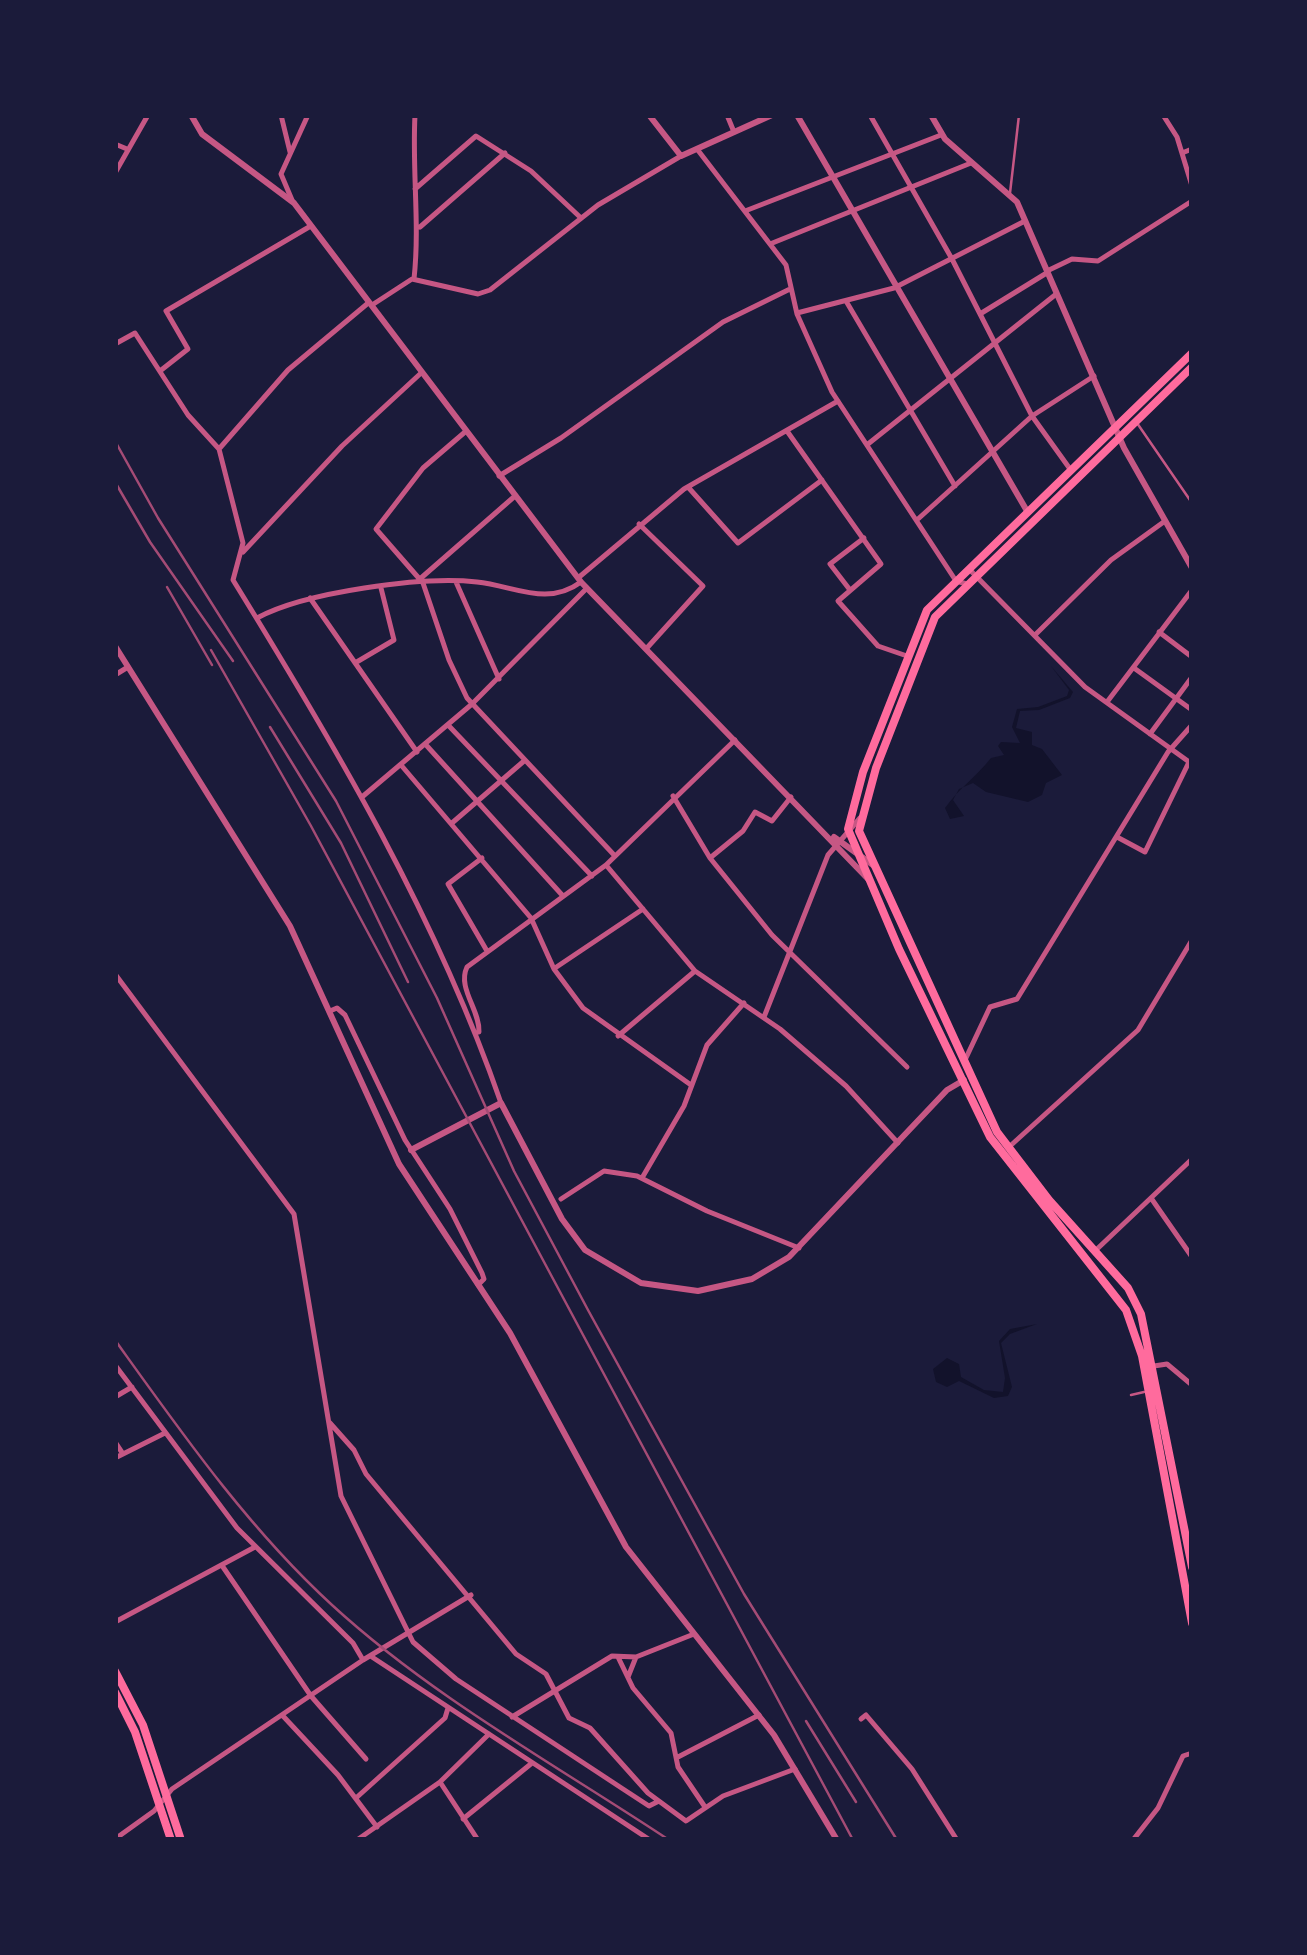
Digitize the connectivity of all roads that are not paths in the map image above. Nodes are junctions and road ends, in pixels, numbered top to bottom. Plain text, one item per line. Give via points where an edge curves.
1 (148, 115) edge
2 (191, 115) edge
3 (281, 115) edge
4 (308, 115) edge
5 (415, 115) edge
6 (648, 115) edge
7 (727, 115) edge
8 (772, 115) edge
9 (797, 115) edge
10 (870, 115) edge
11 (931, 115) edge
12 (1020, 115) edge
13 (1163, 115) edge
14 (734, 132) junction
15 (941, 135) junction
16 (115, 144) edge
17 (697, 149) junction
18 (1192, 149) edge
19 (126, 150) junction
20 (506, 152) junction
21 (1182, 153) junction
22 (893, 154) junction
23 (291, 155) junction
24 (681, 156) junction
25 (972, 162) junction
26 (115, 173) edge
27 (281, 174) junction
28 (833, 176) junction
29 (1192, 186) edge
30 (274, 188) junction
31 (415, 188) junction
32 (912, 188) junction
33 (1010, 193) junction
34 (1192, 201) edge
35 (294, 203) junction
36 (745, 211) junction
37 (854, 213) junction
38 (581, 218) junction
39 (1024, 221) junction
40 (309, 227) junction
41 (420, 227) junction
42 (770, 244) junction
43 (952, 259) junction
44 (1045, 273) junction
45 (414, 280) junction
46 (897, 287) junction
47 (792, 288) junction
48 (1054, 295) junction
49 (846, 300) junction
50 (368, 306) junction
51 (797, 313) junction
52 (980, 314) junction
53 (994, 342) junction
54 (115, 344) edge
55 (1192, 353) edge
56 (1192, 367) edge
57 (160, 371) junction
58 (420, 374) junction
59 (1094, 376) junction
60 (949, 378) junction
61 (838, 402) junction
62 (910, 410) junction
63 (1032, 416) junction
64 (1136, 422) junction
65 (1117, 425) junction
66 (786, 430) junction
67 (465, 432) junction
68 (1120, 438) junction
69 (868, 444) junction
70 (219, 449) junction
71 (992, 451) junction
72 (1072, 472) junction
73 (499, 476) junction
74 (822, 480) junction
75 (955, 486) junction
76 (688, 487) junction
77 (515, 496) junction
78 (1192, 503) edge
79 (1027, 511) junction
80 (918, 519) junction
81 (1165, 521) junction
82 (639, 524) junction
83 (864, 538) junction
84 (242, 553) junction
85 (1192, 568) edge
86 (972, 573) junction
87 (420, 581) junction
88 (956, 581) junction
89 (456, 582) junction
90 (582, 583) junction
91 (967, 584) junction
92 (380, 588) junction
93 (850, 590) junction
94 (1192, 590) edge
95 (310, 598) junction
96 (256, 618) junction
97 (1159, 632) junction
98 (1036, 635) junction
99 (115, 646) edge
100 (646, 649) junction
101 (907, 656) junction
102 (1192, 656) edge
103 (355, 663) junction
104 (128, 667) junction
105 (1134, 668) junction
106 (115, 675) edge
107 (1192, 677) edge
108 (499, 679) junction
109 (1176, 698) junction
110 (1107, 702) junction
111 (472, 704) junction
112 (1192, 710) edge
113 (1192, 725) edge
114 (448, 726) junction
115 (1150, 734) junction
116 (736, 740) junction
117 (426, 745) junction
118 (1172, 750) junction
119 (417, 752) junction
120 (524, 761) junction
121 (1190, 762) edge
122 (401, 765) junction
123 (501, 781) junction
124 (673, 796) junction
125 (362, 797) junction
126 (792, 797) junction
127 (477, 802) junction
128 (864, 811) junction
129 (850, 814) junction
130 (452, 823) junction
131 (849, 833) junction
132 (1116, 836) junction
133 (838, 843) junction
134 (856, 852) junction
135 (616, 856) junction
136 (482, 858) junction
137 (710, 858) junction
138 (606, 865) junction
139 (874, 865) junction
140 (592, 876) junction
141 (870, 881) junction
142 (562, 896) junction
143 (643, 908) junction
144 (531, 918) junction
145 (1192, 940) edge
146 (487, 951) junction
147 (790, 953) junction
148 (554, 969) junction
149 (694, 971) junction
150 (115, 974) edge
151 (744, 1002) junction
152 (330, 1010) junction
153 (764, 1017) junction
154 (478, 1035) junction
155 (618, 1036) junction
156 (963, 1065) junction
157 (908, 1066) dead end
158 (965, 1080) junction
159 (691, 1085) junction
160 (498, 1104) junction
161 (898, 1143) junction
162 (1008, 1148) junction
163 (411, 1150) junction
164 (1192, 1158) edge
165 (642, 1178) junction
166 (1151, 1198) junction
167 (562, 1199) dead end
168 (799, 1248) junction
169 (1096, 1250) junction
170 (1192, 1257) edge
171 (478, 1285) junction
172 (115, 1365) edge
173 (1154, 1366) junction
174 (1192, 1385) edge
175 (132, 1388) junction
176 (1149, 1390) junction
177 (1130, 1395) dead end
178 (115, 1396) edge
179 (328, 1421) junction
180 (165, 1433) junction
181 (115, 1442) edge
182 (124, 1454) junction
183 (115, 1458) edge
184 (1189, 1535) edge
185 (255, 1547) junction
186 (222, 1566) junction
187 (1192, 1567) edge
188 (470, 1596) junction
189 (115, 1622) edge
190 (1192, 1623) edge
191 (408, 1632) junction
192 (694, 1634) junction
193 (617, 1656) junction
194 (636, 1657) junction
195 (368, 1658) junction
196 (115, 1671) edge
197 (628, 1677) junction
198 (554, 1688) junction
199 (115, 1692) edge
200 (311, 1696) junction
201 (448, 1708) junction
202 (759, 1715) junction
203 (283, 1716) junction
204 (512, 1716) junction
205 (861, 1719) dead end
206 (489, 1734) junction
207 (1192, 1753) edge
208 (678, 1757) junction
209 (366, 1758) dead end
210 (532, 1762) junction
211 (796, 1768) junction
212 (440, 1782) junction
213 (165, 1794) junction
214 (356, 1798) junction
215 (658, 1802) junction
216 (160, 1806) junction
217 (705, 1807) junction
218 (463, 1819) junction
219 (376, 1827) junction
220 (115, 1839) edge
221 (171, 1840) edge
222 (181, 1840) edge
223 (357, 1840) edge
224 (478, 1840) edge
225 (650, 1840) edge
226 (837, 1840) edge
227 (957, 1840) edge
228 (1133, 1840) edge

1 - 19 street
2 - 30 street via 202,134
3 - 23 street
4 - 23 street
5 - 31 street
6 - 24 street
7 - 14 street
8 - 14 street
9 - 28 street
10 - 22 street
11 - 15 street
12 - 33 lane
13 - 21 street
14 - 17 street
15 - 22 street
15 - 25 street
16 - 19 street
17 - 24 street
17 - 36 street
18 - 21 street
19 - 26 street
20 - 31 street via 476,136
20 - 38 street
20 - 41 street
21 - 29 street
22 - 28 street
22 - 32 street
23 - 27 street
24 - 38 street
25 - 32 street
25 - 33 street
27 - 30 street
27 - 35 street
28 - 36 street
28 - 37 street
30 - 35 street
31 - 41 street
32 - 37 street
32 - 43 street
33 - 39 street
34 - 44 street via 1098,260 1072,259
35 - 40 street
36 - 42 street
37 - 42 street
37 - 46 street
38 - 45 street via 490,290 478,294
39 - 43 street
39 - 44 street
40 - 50 street
40 - 57 street via 166,311 188,349
41 - 45 street
42 - 47 street
43 - 46 street
43 - 52 street
44 - 48 street
44 - 52 street
45 - 50 street
46 - 49 street
46 - 60 street
47 - 51 street
47 - 73 street via 723,322
48 - 53 street
48 - 59 street
49 - 51 street
49 - 62 street
50 - 58 street
50 - 70 street via 288,370
51 - 61 street
52 - 53 street
53 - 60 street
53 - 63 street
54 - 57 street via 136,334
55 - 65 main road
56 - 64 main road
57 - 70 street
58 - 67 street
58 - 84 street
59 - 63 street
59 - 65 street
60 - 62 street
60 - 71 street
61 - 66 street
61 - 69 street
62 - 69 street
62 - 75 street
63 - 71 street
63 - 72 street
64 - 68 main road
64 - 78 lane
65 - 68 street
65 - 72 main road
66 - 74 street
66 - 76 street
67 - 73 street
67 - 87 street via 423,468 376,528
68 - 81 street
68 - 86 main road
69 - 80 street
70 - 84 street
71 - 75 street
71 - 79 street
72 - 79 main road
73 - 77 street
74 - 76 street via 738,543
74 - 83 street
75 - 80 street
76 - 82 street
77 - 87 street
77 - 90 street
79 - 86 main road
80 - 88 street
81 - 85 street
81 - 98 street via 1112,560
82 - 90 street
82 - 100 street via 703,586
83 - 93 street via 881,564
83 - 93 street via 830,564
84 - 96 street via 233,580
86 - 88 main road
86 - 91 main road
86 - 98 street
87 - 89 street
87 - 92 street
87 - 111 street
88 - 91 street
88 - 101 main road via 923,617
89 - 90 street via 546,596
89 - 108 street
90 - 100 street
90 - 108 street
91 - 128 main road via 927,630
92 - 95 street
92 - 103 street via 394,640
93 - 101 street via 838,601 844,608 878,646
94 - 97 street
95 - 96 street
95 - 103 street
96 - 125 street
97 - 102 street
97 - 105 street
98 - 110 street
99 - 104 street
100 - 116 street
101 - 129 main road
103 - 119 street
104 - 106 street
104 - 152 street via 269,890
105 - 109 street
105 - 110 street
107 - 109 street
108 - 111 street
109 - 112 street
109 - 115 street
110 - 115 street
111 - 114 street
111 - 120 street
113 - 118 street
114 - 117 street
114 - 123 street
115 - 118 street
116 - 124 street
116 - 126 street
117 - 119 street
117 - 127 street
118 - 121 street
118 - 132 street
119 - 122 street
120 - 123 street
120 - 135 street
121 - 132 street via 1145,852
122 - 125 street
122 - 130 street
123 - 127 street
123 - 140 street
124 - 135 street
124 - 137 street
125 - 154 street
126 - 133 street
126 - 137 street via 772,821 755,812
127 - 130 street
127 - 142 street
128 - 131 street
128 - 139 main road via 859,831
129 - 131 main road
129 - 133 street
130 - 136 street
131 - 133 street
131 - 134 main road
132 - 156 street via 1014,1000 990,1007
133 - 134 street
133 - 141 street
133 - 147 street
134 - 139 street
134 - 141 main road
135 - 138 street
136 - 144 street
136 - 146 street via 448,884
137 - 147 street
138 - 140 street
138 - 143 street
139 - 156 main road
140 - 142 street
141 - 158 main road
142 - 144 street
143 - 148 street
143 - 149 street
144 - 146 street
144 - 148 street
145 - 162 street via 1138,1030
146 - 154 street via 463,976
147 - 153 street
147 - 157 street
148 - 155 street via 583,1008
149 - 151 street
149 - 155 street
150 - 179 street via 294,1214
151 - 153 street
151 - 159 street via 707,1044
152 - 163 street via 345,1015
152 - 171 street via 399,1164
153 - 161 street via 846,1086
154 - 160 street
155 - 159 street
156 - 158 main road
158 - 161 street via 947,1090
158 - 162 main road
158 - 176 main road via 990,1137 1126,1310
159 - 165 street
160 - 163 street
160 - 168 street via 569,1230 612,1270 656,1286 706,1290 760,1276
161 - 168 street
162 - 169 main road
163 - 171 street via 482,1273
164 - 166 street
165 - 167 street via 604,1171
165 - 168 street
166 - 169 street
166 - 170 street
169 - 173 main road via 1142,1314
171 - 192 street via 626,1547
172 - 175 street
173 - 174 street via 1168,1364
173 - 184 main road
175 - 178 street
175 - 180 street
176 - 177 lane
176 - 190 main road
179 - 188 street
179 - 191 street via 341,1496
180 - 182 street
180 - 185 street
181 - 182 street
182 - 183 street
184 - 187 main road
185 - 186 street
185 - 195 street
186 - 189 street
186 - 200 street
188 - 191 street
188 - 198 street via 516,1654 546,1674
191 - 195 street
191 - 204 street via 438,1665
192 - 194 street
192 - 202 street
193 - 194 street
193 - 197 street
193 - 198 street
194 - 197 street
195 - 200 street
195 - 201 street
196 - 213 main road via 143,1725
197 - 208 street via 664,1721
198 - 204 street
198 - 215 street via 569,1718 590,1728
199 - 216 main road
200 - 203 street
200 - 209 street
201 - 206 street
201 - 214 street via 445,1718
202 - 208 street
202 - 211 street
203 - 213 street
203 - 214 street
204 - 215 street via 649,1806
205 - 227 street via 866,1715 912,1768
206 - 210 street
206 - 212 street
207 - 228 street via 1182,1756 1158,1808
208 - 217 street
210 - 218 street
210 - 225 street
211 - 217 street
211 - 226 street
212 - 218 street
212 - 219 street
213 - 216 street
213 - 222 main road
214 - 219 street
215 - 217 street via 686,1821
216 - 220 street
216 - 221 main road
218 - 224 street
219 - 223 street

